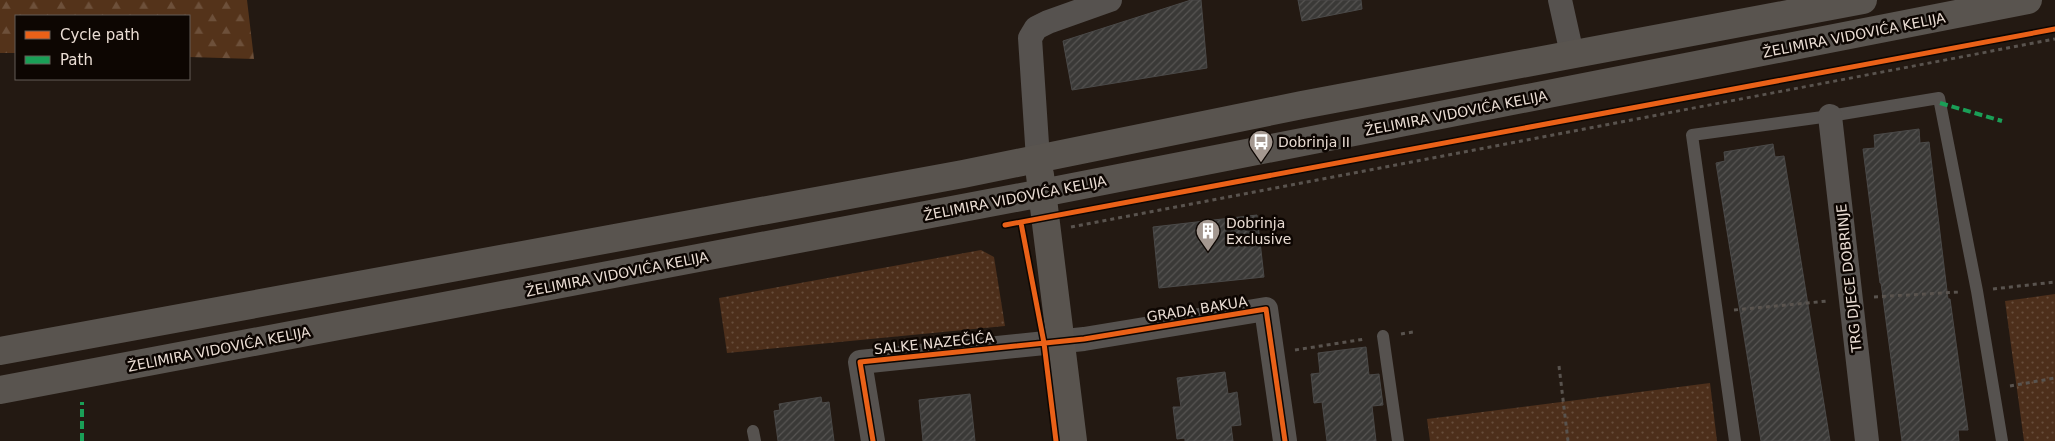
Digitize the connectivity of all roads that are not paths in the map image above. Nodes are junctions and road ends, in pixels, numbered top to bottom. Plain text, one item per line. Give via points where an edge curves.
1 (1110, 0) edge
2 (1560, 0) edge
3 (1863, 0) edge
4 (2028, 0) edge
5 (1572, 54) junction
6 (1830, 116) junction
7 (1038, 159) junction
8 (1042, 193) junction
9 (1383, 336) road end
10 (1059, 341) junction
11 (0, 351) edge
12 (0, 390) edge
13 (873, 441) edge
14 (1073, 441) edge
15 (1285, 441) edge
16 (1398, 441) edge
17 (1735, 441) edge
18 (1867, 441) edge
19 (2002, 441) edge

1 - 7 street via 1048,22 1036,28 1030,38
2 - 5 street
3 - 5 main road
4 - 8 main road, ŽELIMIRA VIDOVIĆA KELIJA
5 - 7 main road via 1302,104
6 - 17 lane via 1692,135
6 - 18 street, TRG DJECE DOBRINJE
6 - 19 lane via 1940,98
7 - 8 main road
7 - 11 main road
8 - 10 main road
8 - 12 main road, ŽELIMIRA VIDOVIĆA KELIJA
9 - 16 lane
10 - 13 street, SALKE NAZEČIĆA via 860,362
10 - 14 main road
10 - 15 street, GRADA BAKUA via 1266,310

